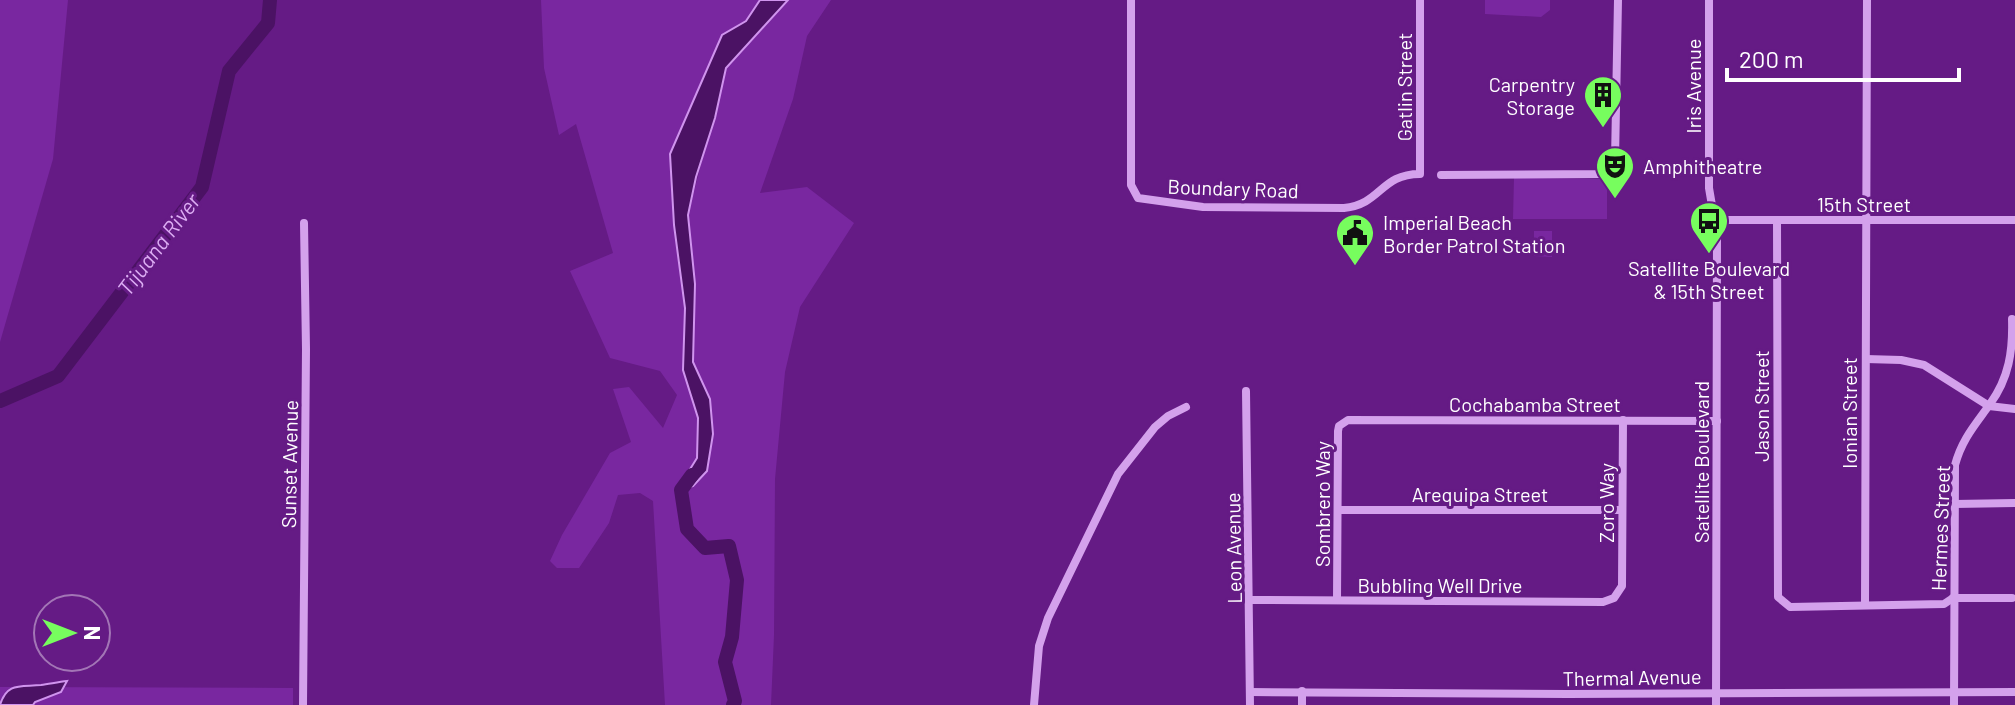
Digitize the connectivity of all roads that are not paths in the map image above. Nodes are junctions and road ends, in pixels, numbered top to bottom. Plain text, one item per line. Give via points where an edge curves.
1 (1131, 0) edge
2 (1420, 0) edge
3 (1618, 0) edge
4 (1709, 0) edge
5 (1867, 0) edge
6 (1420, 174) joint
7 (1441, 175) dead end
8 (1713, 220) junction
9 (1777, 220) junction
10 (1867, 220) junction
11 (2015, 220) edge
12 (304, 223) dead end
13 (2012, 319) dead end
14 (1866, 359) junction
15 (1246, 391) dead end
16 (1989, 406) junction
17 (1186, 407) dead end
18 (2015, 409) edge
19 (1354, 419) joint
20 (1623, 420) junction
21 (1717, 421) junction
22 (2015, 503) edge
23 (1954, 504) junction
24 (1338, 510) junction
25 (1622, 510) junction
26 (1622, 586) joint
27 (1953, 598) junction
28 (2012, 598) dead end
29 (1250, 600) junction
30 (1337, 600) junction
31 (1865, 605) junction
32 (1302, 691) junction
33 (1250, 692) junction
34 (1392, 692) junction
35 (1479, 692) junction
36 (1716, 692) junction
37 (1954, 692) junction
38 (2015, 692) edge
39 (1568, 694) junction
40 (303, 705) edge
41 (1034, 705) edge
42 (1250, 705) edge
43 (1302, 705) edge
44 (1392, 705) edge
45 (1479, 705) edge
46 (1569, 705) edge
47 (1716, 705) edge
48 (1954, 705) edge

1 - 6 street, Boundary Road via 1131,185 1142,199 1292,211 1353,207 1374,198 1398,176
2 - 6 street, Gatlin Street
3 - 7 street via 1612,171
4 - 8 street, Iris Avenue
5 - 10 street, Ionian Street
8 - 9 street, 15th Street
8 - 21 street, Satellite Boulevard
9 - 10 street, 15th Street
9 - 31 street, Jason Street via 1776,592 1790,607
10 - 11 street, 15th Street
10 - 14 street, Ionian Street
12 - 40 street, Sunset Avenue
13 - 16 street, Hermes Street via 2011,362
14 - 16 street via 1924,365
14 - 31 street, Ionian Street
15 - 29 street, Leon Avenue
16 - 18 street
16 - 23 street, Hermes Street via 1960,449
17 - 41 street via 1155,427 1118,474 1048,618 1039,646
19 - 20 street, Cochabamba Street
19 - 24 street, Sombrero Way via 1338,431
20 - 21 street, Cochabamba Street
20 - 25 street, Zoro Way
21 - 36 street, Satellite Boulevard
22 - 23 street
23 - 27 street, Hermes Street
24 - 25 street, Arequipa Street
24 - 30 street, Sombrero Way
25 - 26 street, Zoro Way
26 - 30 street, Bubbling Well Drive via 1614,598 1603,602
27 - 28 street
27 - 31 street via 1944,604
27 - 37 street, Hermes Street
29 - 30 street, Bubbling Well Drive
29 - 33 street, Leon Avenue
32 - 33 street, Thermal Avenue
32 - 34 street, Thermal Avenue
32 - 43 street
33 - 42 street, Leon Avenue
34 - 35 street, Thermal Avenue
34 - 44 street
35 - 39 street, Thermal Avenue
35 - 45 street
36 - 37 street, Thermal Avenue
36 - 39 street, Thermal Avenue
36 - 47 street, Satellite Boulevard
37 - 38 street, Thermal Avenue
37 - 48 street, Hermes Street
39 - 46 street

